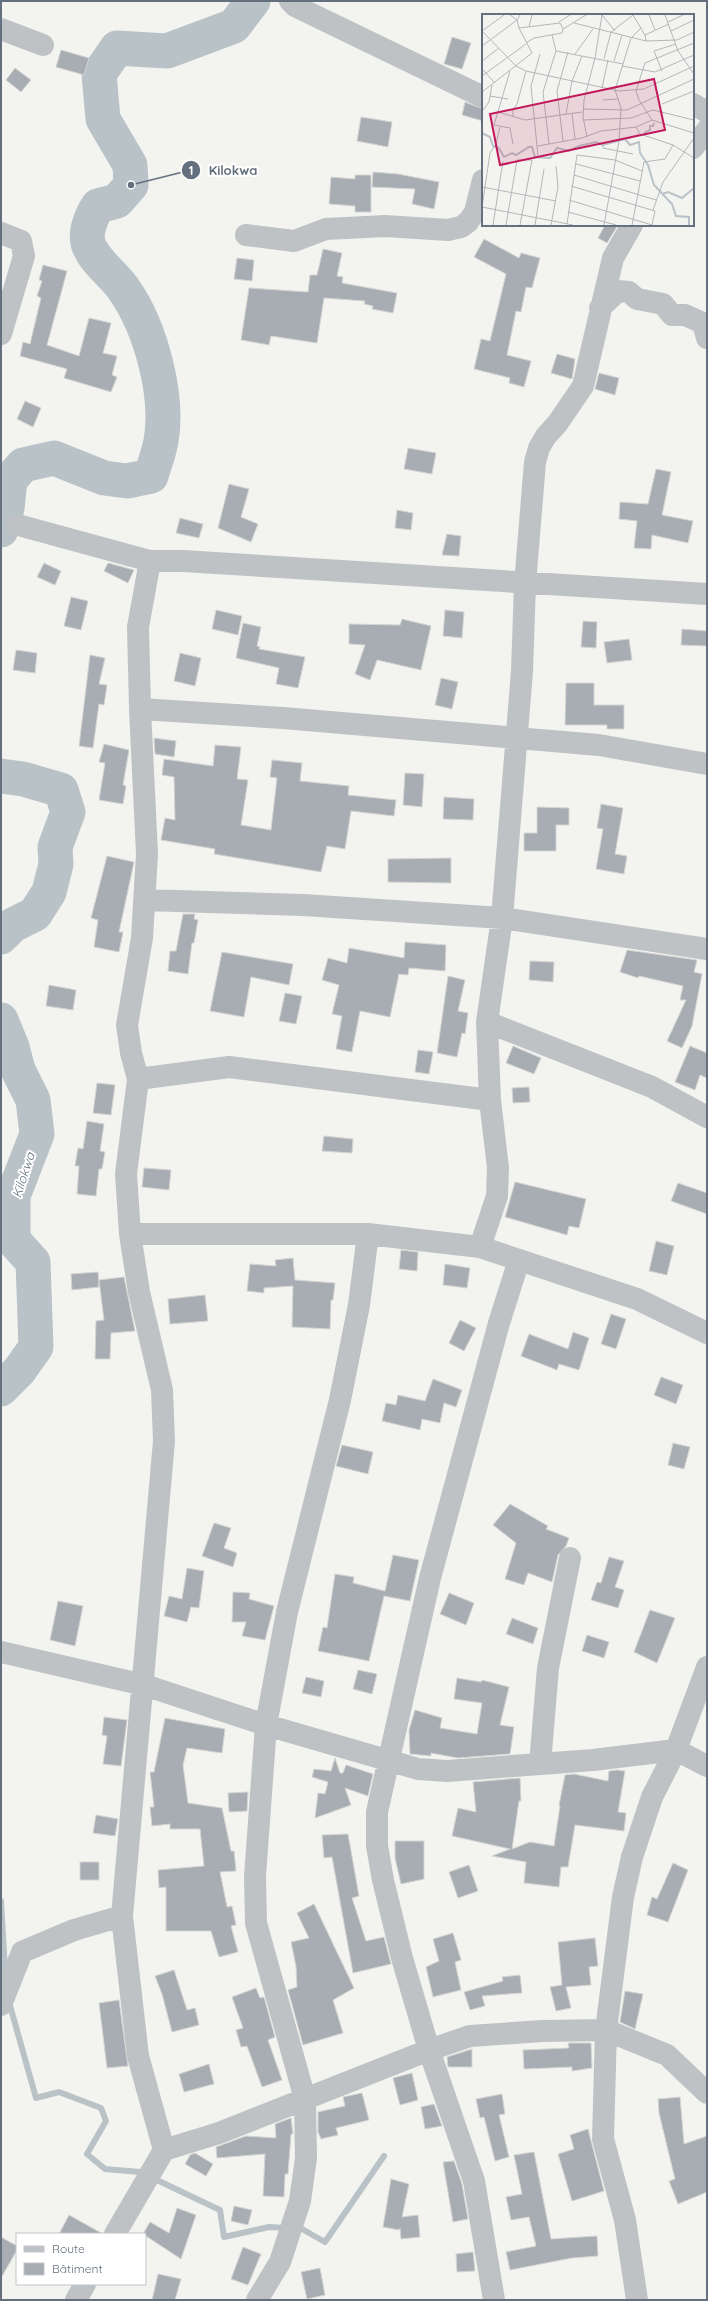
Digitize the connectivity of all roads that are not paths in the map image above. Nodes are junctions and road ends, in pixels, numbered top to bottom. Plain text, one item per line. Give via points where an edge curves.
1 (290, 1) edge
2 (1, 29) edge
3 (43, 45) dead end
4 (482, 97) edge
5 (694, 105) edge
6 (707, 112) edge
7 (707, 130) edge
8 (694, 147) edge
9 (482, 184) edge
10 (631, 226) edge
11 (1, 233) edge
12 (246, 235) dead end
13 (600, 308) junction
14 (1, 334) edge
15 (707, 338) edge
16 (18, 525) dead end
17 (150, 561) junction
18 (525, 584) junction
19 (707, 594) edge
20 (140, 709) junction
21 (517, 739) junction
22 (707, 764) edge
23 (144, 900) junction
24 (502, 918) junction
25 (707, 949) edge
26 (487, 1022) junction
27 (138, 1079) junction
28 (490, 1100) junction
29 (707, 1117) edge
30 (130, 1234) junction
31 (368, 1234) junction
32 (480, 1247) junction
33 (519, 1260) junction
34 (707, 1332) edge
35 (570, 1558) dead end
36 (3, 1652) edge
37 (707, 1667) edge
38 (144, 1685) junction
39 (266, 1725) junction
40 (676, 1750) junction
41 (390, 1762) junction
42 (540, 1764) junction
43 (707, 1766) edge
44 (122, 1916) junction
45 (2, 2003) edge
46 (606, 2030) junction
47 (429, 2050) junction
48 (707, 2093) edge
49 (305, 2099) junction
50 (164, 2150) junction
51 (116, 2233) edge
52 (84, 2285) edge
53 (76, 2300) edge
54 (257, 2300) edge
55 (494, 2300) edge
56 (637, 2300) edge

1 - 4 street via 295,6
2 - 3 street
5 - 6 street
7 - 8 street
9 - 12 street via 475,212 461,227 448,230 385,226 326,229 294,241
10 - 13 street via 612,258
11 - 14 street via 21,240 24,256
13 - 15 street via 618,291 629,292 637,299 663,304 672,315 685,315 703,323
13 - 18 street via 583,386 546,436 535,462
16 - 17 street
17 - 18 street via 183,561
17 - 20 street via 138,628
18 - 19 street
18 - 21 street
20 - 21 street via 283,718
20 - 23 street via 148,854
21 - 22 street via 599,745
21 - 24 street
23 - 24 street via 302,905
23 - 27 street via 142,938 127,1024
24 - 25 street
24 - 26 street
26 - 28 street
26 - 29 street via 652,1087
27 - 28 street via 230,1067
27 - 30 street via 126,1174
28 - 32 street via 498,1168 497,1196
30 - 31 street
30 - 38 street via 139,1292 162,1390 164,1441
31 - 32 street
31 - 39 street via 359,1305 340,1400 287,1612
32 - 33 street
33 - 34 street via 637,1299
33 - 41 street via 499,1323 430,1578
35 - 42 street via 548,1668
36 - 38 street
37 - 40 street
38 - 39 street
38 - 44 street
39 - 41 street
39 - 49 street via 255,1876 256,1923
40 - 42 street
40 - 43 street
40 - 46 street via 652,1797 632,1857 624,1896
41 - 42 street via 418,1769 447,1771
41 - 47 street via 377,1812 377,1846 402,1958
44 - 45 street via 74,1930 22,1952
44 - 50 street via 138,2056
46 - 47 street via 470,2036
46 - 48 street via 667,2054
46 - 56 street via 603,2139 625,2220
47 - 49 street
47 - 55 street via 474,2181
49 - 50 street via 219,2133
49 - 54 street via 306,2158 300,2201 280,2262
50 - 51 street
52 - 53 street

